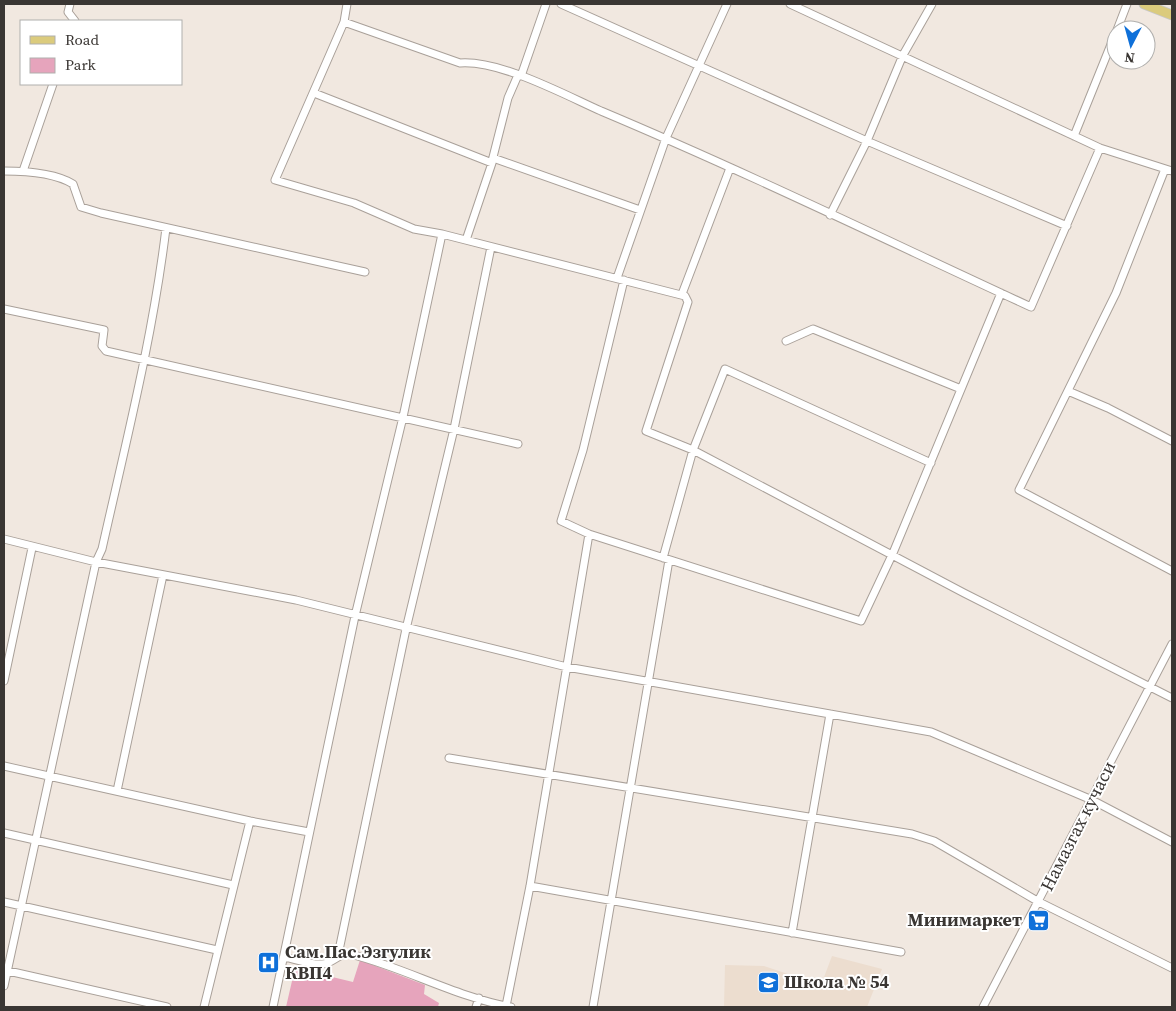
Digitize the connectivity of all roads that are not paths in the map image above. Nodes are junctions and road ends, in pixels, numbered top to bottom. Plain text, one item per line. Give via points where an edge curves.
1 (70, 4) edge
2 (347, 4) edge
3 (546, 4) edge
4 (561, 4) edge
5 (727, 4) edge
6 (790, 4) edge
7 (932, 4) edge
8 (1127, 4) edge
9 (1144, 4) edge
10 (1172, 15) edge
11 (74, 20) edge
12 (1120, 20) edge
13 (344, 22) junction
14 (903, 55) junction
15 (1106, 56) edge
16 (698, 65) junction
17 (519, 76) junction
18 (54, 85) edge
19 (314, 93) junction
20 (1074, 136) junction
21 (666, 138) junction
22 (868, 141) junction
23 (1100, 148) junction
24 (492, 160) junction
25 (730, 168) junction
26 (1168, 170) edge
27 (4, 171) edge
28 (23, 171) junction
29 (640, 210) junction
30 (830, 214) junction
31 (1067, 226) junction
32 (166, 228) junction
33 (442, 234) junction
34 (466, 240) junction
35 (491, 247) junction
36 (365, 272) dead end
37 (620, 279) junction
38 (1001, 293) junction
39 (682, 294) junction
40 (4, 309) edge
41 (786, 342) dead end
42 (143, 361) junction
43 (961, 390) junction
44 (1068, 391) junction
45 (403, 417) junction
46 (454, 429) junction
47 (1172, 441) edge
48 (518, 444) dead end
49 (693, 450) junction
50 (931, 463) junction
51 (589, 534) junction
52 (4, 539) edge
53 (32, 548) junction
54 (893, 553) junction
55 (666, 559) junction
56 (96, 562) junction
57 (1172, 571) edge
58 (162, 575) junction
59 (355, 616) junction
60 (406, 629) junction
61 (1172, 644) edge
62 (567, 667) junction
63 (4, 681) edge
64 (647, 681) junction
65 (1150, 686) junction
66 (1172, 698) edge
67 (830, 714) junction
68 (449, 758) dead end
69 (4, 766) edge
70 (548, 774) junction
71 (49, 776) junction
72 (629, 787) junction
73 (117, 791) junction
74 (1092, 800) junction
75 (813, 818) junction
76 (250, 821) junction
77 (310, 832) junction
78 (4, 833) edge
79 (35, 840) junction
80 (1172, 842) edge
81 (233, 885) junction
82 (530, 886) junction
83 (4, 902) edge
84 (610, 902) junction
85 (1039, 902) junction
86 (21, 906) junction
87 (792, 933) junction
88 (217, 950) junction
89 (901, 952) dead end
90 (338, 956) junction
91 (284, 957) junction
92 (1172, 968) edge
93 (5, 970) edge
94 (4, 986) edge
95 (479, 998) junction
96 (167, 1007) edge
97 (204, 1007) edge
98 (273, 1007) edge
99 (476, 1007) edge
100 (509, 1007) edge
101 (593, 1007) edge
102 (983, 1007) edge

1 - 11 street via 68,12
2 - 13 street
3 - 17 street
4 - 16 street
5 - 16 street
6 - 14 street
7 - 14 street
8 - 12 street
9 - 10 main road
13 - 17 street via 460,62 476,61
13 - 19 street
14 - 20 street
14 - 22 street
15 - 20 street
16 - 21 street
16 - 22 street
17 - 21 street
17 - 24 street via 508,98
18 - 28 street
19 - 24 street
19 - 33 street via 275,180 354,203 414,229
20 - 23 street
21 - 25 street
21 - 29 street
22 - 30 street
22 - 31 street
23 - 26 street
23 - 31 street
24 - 29 street
24 - 34 street
25 - 30 street
25 - 39 street
26 - 44 street via 1116,292
27 - 28 street
28 - 32 street via 74,184 81,206
29 - 37 street
30 - 38 street
31 - 38 street via 1031,307
32 - 36 street
32 - 42 street via 158,296
33 - 34 street
33 - 45 street
34 - 35 street
35 - 37 street
35 - 46 street
37 - 39 street
37 - 51 street via 583,450 561,517 565,524
38 - 43 street
39 - 49 street via 688,302 646,431
40 - 42 street via 104,330 102,346 106,351
41 - 43 street via 813,329
42 - 45 street
42 - 56 street via 102,549
43 - 50 street
44 - 47 street
44 - 57 street via 1019,490
45 - 46 street
45 - 59 street
46 - 48 street
46 - 60 street
49 - 50 street via 725,369
49 - 54 street
49 - 55 street
50 - 54 street
51 - 55 street
51 - 62 street
52 - 53 street
53 - 56 street
53 - 63 street
54 - 55 street via 861,621
54 - 65 street
55 - 64 street
56 - 58 street
56 - 71 street
58 - 59 street via 296,600
58 - 73 street
59 - 60 street
59 - 77 street
60 - 62 street
60 - 90 street
61 - 65 street, Намазгах кучаси
62 - 64 street
62 - 70 street
64 - 67 street
64 - 72 street
65 - 66 street
65 - 74 street, Намазгах кучаси
67 - 74 street via 931,732
67 - 75 street
68 - 70 street
69 - 71 street
70 - 72 street
70 - 82 street
71 - 73 street
71 - 79 street
72 - 75 street
72 - 84 street
73 - 76 street
74 - 80 street
74 - 85 street, Намазгах кучаси
75 - 85 street via 912,834 934,841
75 - 87 street
76 - 77 street
76 - 81 street
77 - 91 street
78 - 79 street
79 - 81 street
79 - 86 street
81 - 88 street
82 - 84 street
82 - 100 street
83 - 86 street
84 - 87 street
84 - 101 street
85 - 92 street
85 - 102 street, Намазгах кучаси
86 - 88 street
86 - 93 street
87 - 89 street
88 - 97 street
90 - 91 street via 321,964
90 - 95 street via 351,954
91 - 98 street
93 - 94 street
93 - 96 street
95 - 99 street
95 - 100 street

